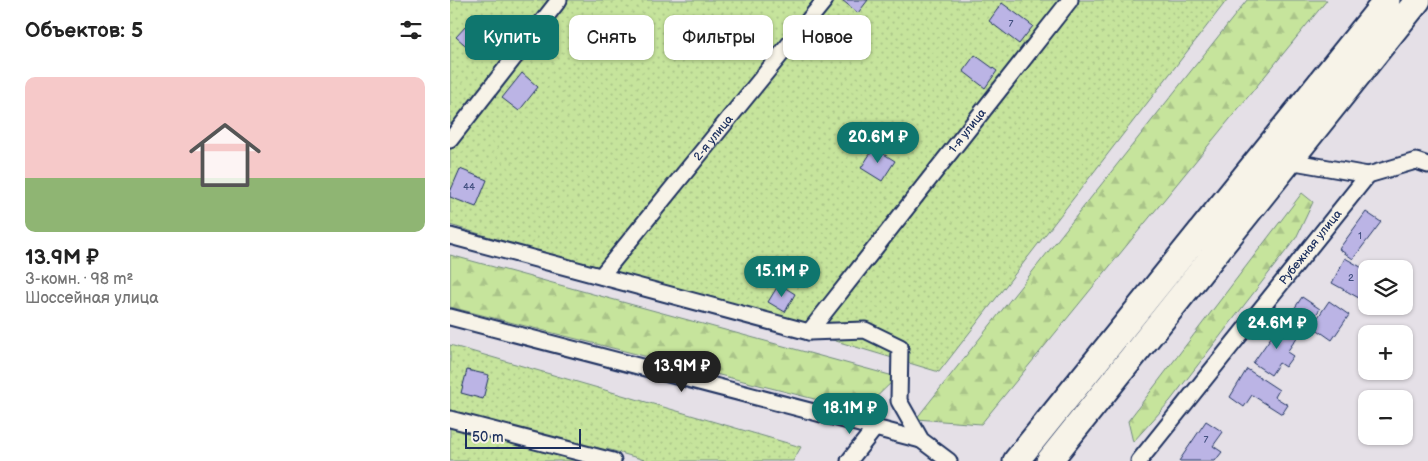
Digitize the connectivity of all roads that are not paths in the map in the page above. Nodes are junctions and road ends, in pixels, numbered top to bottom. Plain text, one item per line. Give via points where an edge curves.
1 (559, 0) edge
2 (825, 0) edge
3 (1070, 0) edge
4 (1388, 0) edge
5 (1418, 0) edge
6 (450, 140) edge
7 (1289, 161) junction
8 (1428, 165) edge
9 (1368, 174) junction
10 (450, 236) edge
11 (601, 276) junction
12 (450, 317) edge
13 (809, 332) junction
14 (450, 419) edge
15 (875, 428) junction
16 (921, 440) junction
17 (613, 461) edge
18 (849, 461) edge
19 (949, 461) edge
20 (1016, 461) edge
21 (1049, 461) edge
22 (1139, 461) edge

1 - 6 street
2 - 11 street, 2-я улица
3 - 13 street, 1-я улица
4 - 20 highway
5 - 7 highway
7 - 9 street
7 - 21 highway
8 - 9 street via 1416,161
9 - 22 street, Рубежная улица
10 - 11 street
11 - 13 street
12 - 15 street
13 - 16 street via 865,330 900,347 899,400
14 - 17 street
15 - 16 street
15 - 18 street
16 - 19 street

